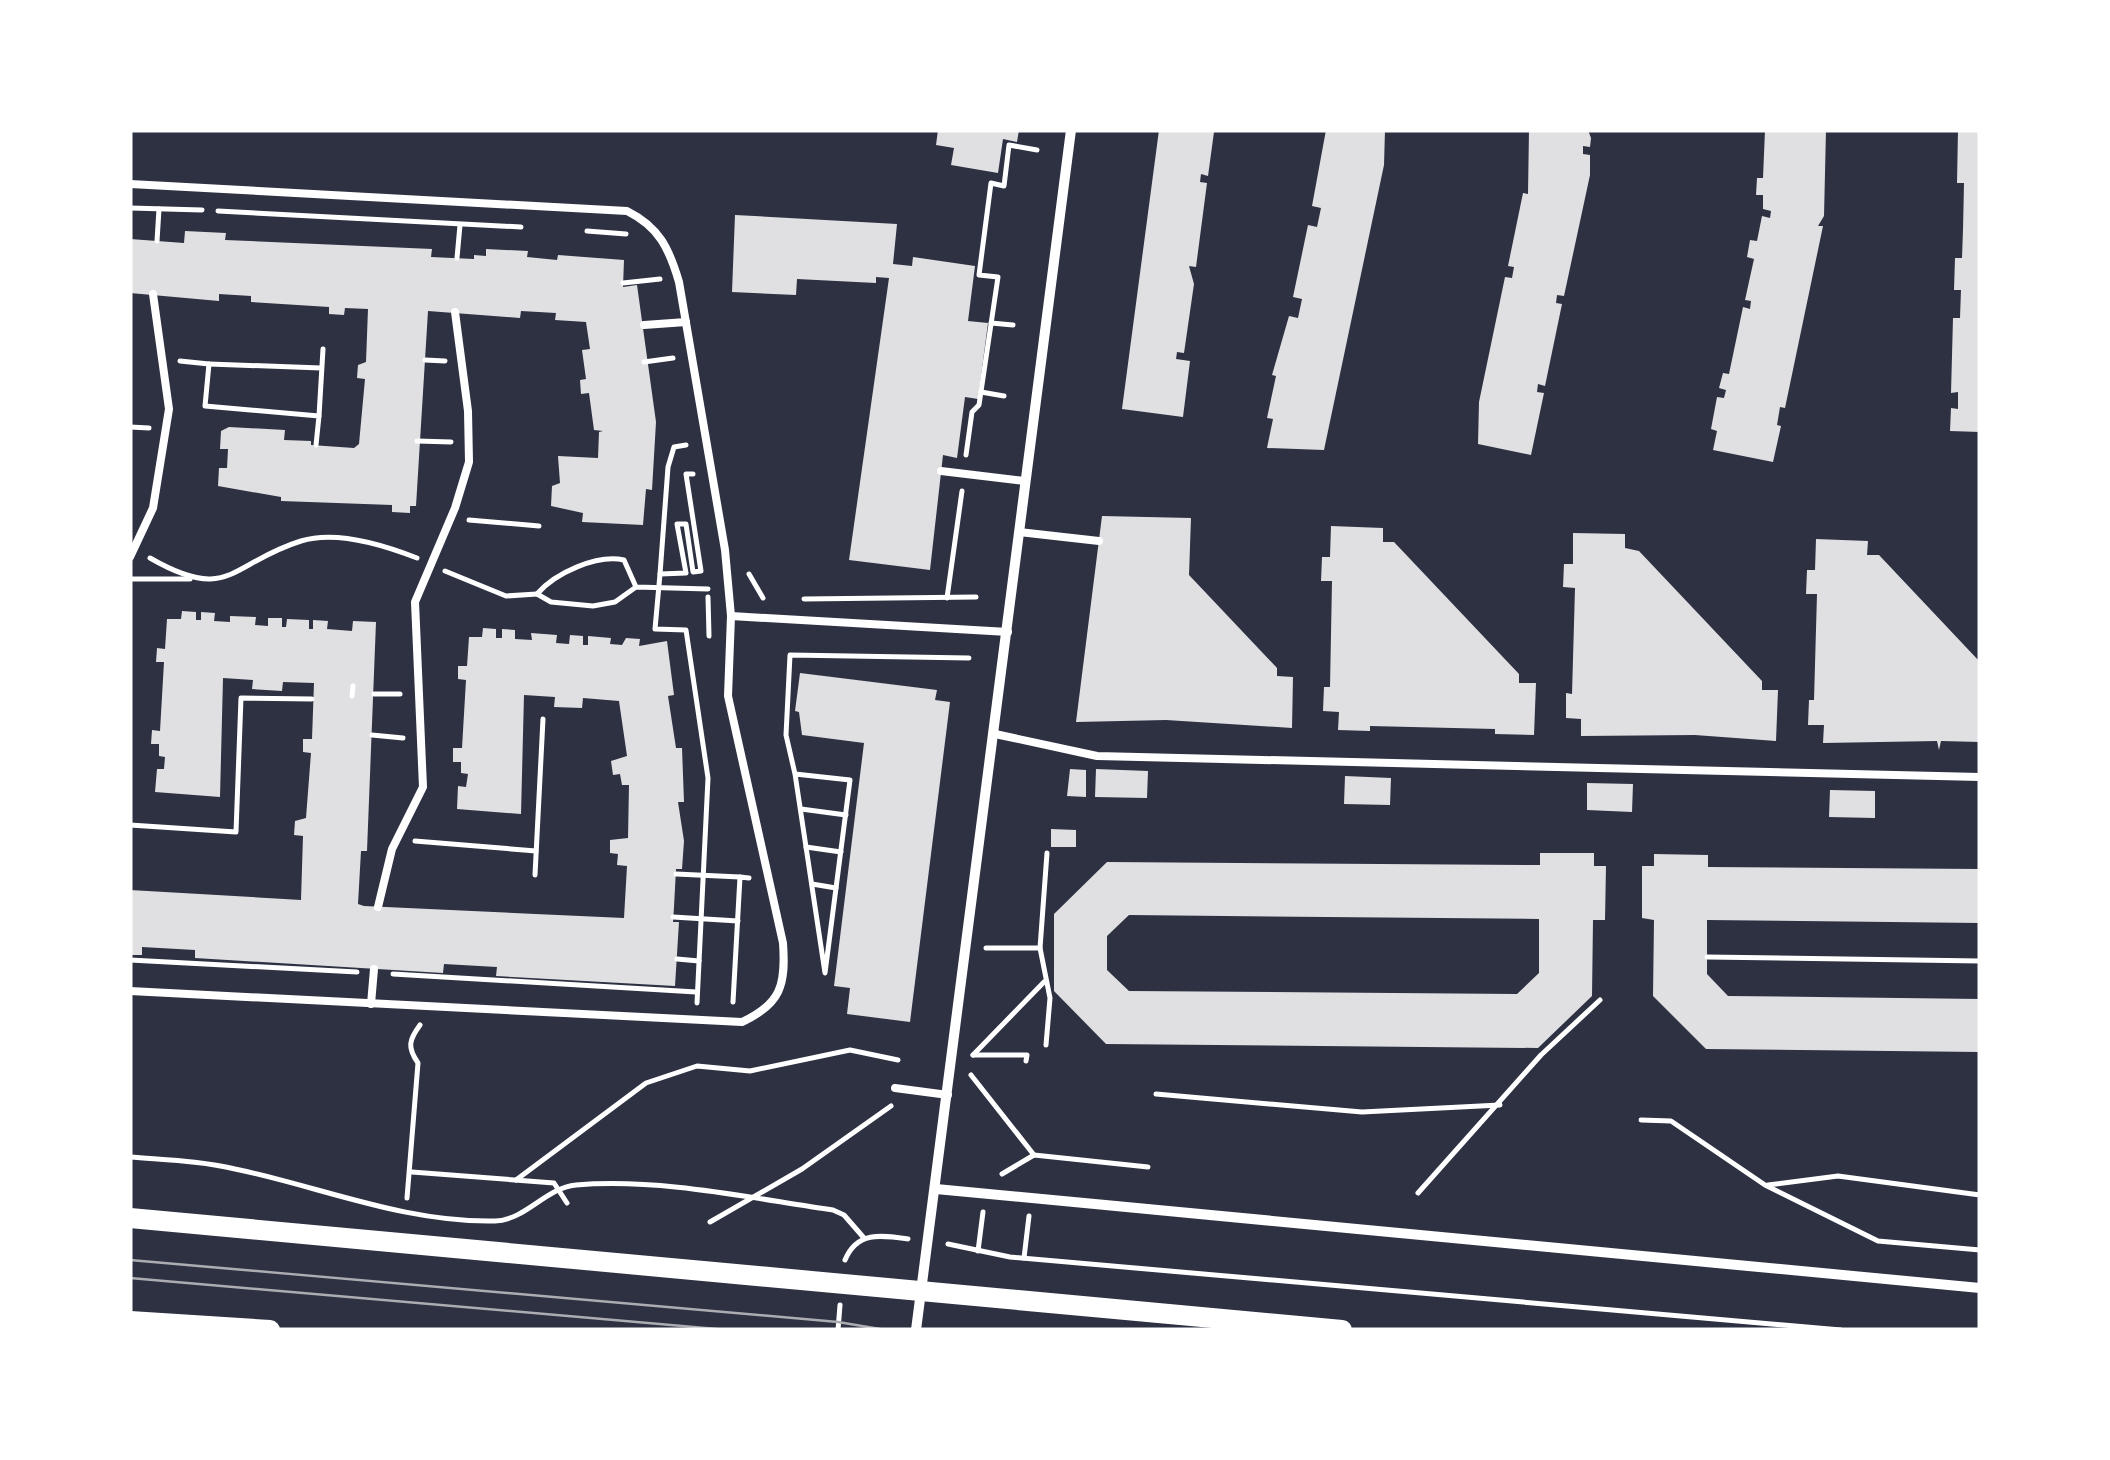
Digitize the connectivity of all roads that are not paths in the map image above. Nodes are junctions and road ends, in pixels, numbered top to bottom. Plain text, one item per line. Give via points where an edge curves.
1 (1071, 130) edge
2 (130, 184) edge
3 (153, 294) dead end
4 (455, 312) dead end
5 (686, 322) junction
6 (644, 325) dead end
7 (941, 471) dead end
8 (1025, 481) junction
9 (1019, 532) junction
10 (1099, 541) dead end
11 (132, 553) edge
12 (731, 616) junction
13 (1008, 632) junction
14 (995, 734) junction
15 (1980, 778) edge
16 (378, 907) dead end
17 (374, 971) road end
18 (130, 990) edge
19 (372, 1004) junction
20 (895, 1088) dead end
21 (948, 1095) junction
22 (936, 1189) junction
23 (130, 1218) edge
24 (1980, 1288) edge
25 (921, 1292) junction
26 (130, 1321) edge
27 (270, 1330) edge
28 (916, 1330) edge
29 (1342, 1330) edge

1 - 8 street
2 - 5 lane via 627,211 649,222 669,249
3 - 11 lane via 169,409 153,508
4 - 16 lane via 469,462 415,602 423,788 397,840
5 - 6 lane
5 - 12 lane
7 - 8 lane
8 - 9 street
9 - 10 lane
9 - 13 street
12 - 13 lane
12 - 19 lane via 728,696 783,943 785,970 767,1010 742,1022
13 - 14 street
14 - 15 lane via 1096,756
14 - 21 street
17 - 19 lane
18 - 19 lane
20 - 21 lane
21 - 22 street
22 - 24 street
22 - 25 street
23 - 25 main road
25 - 28 street
25 - 29 main road
26 - 27 main road

